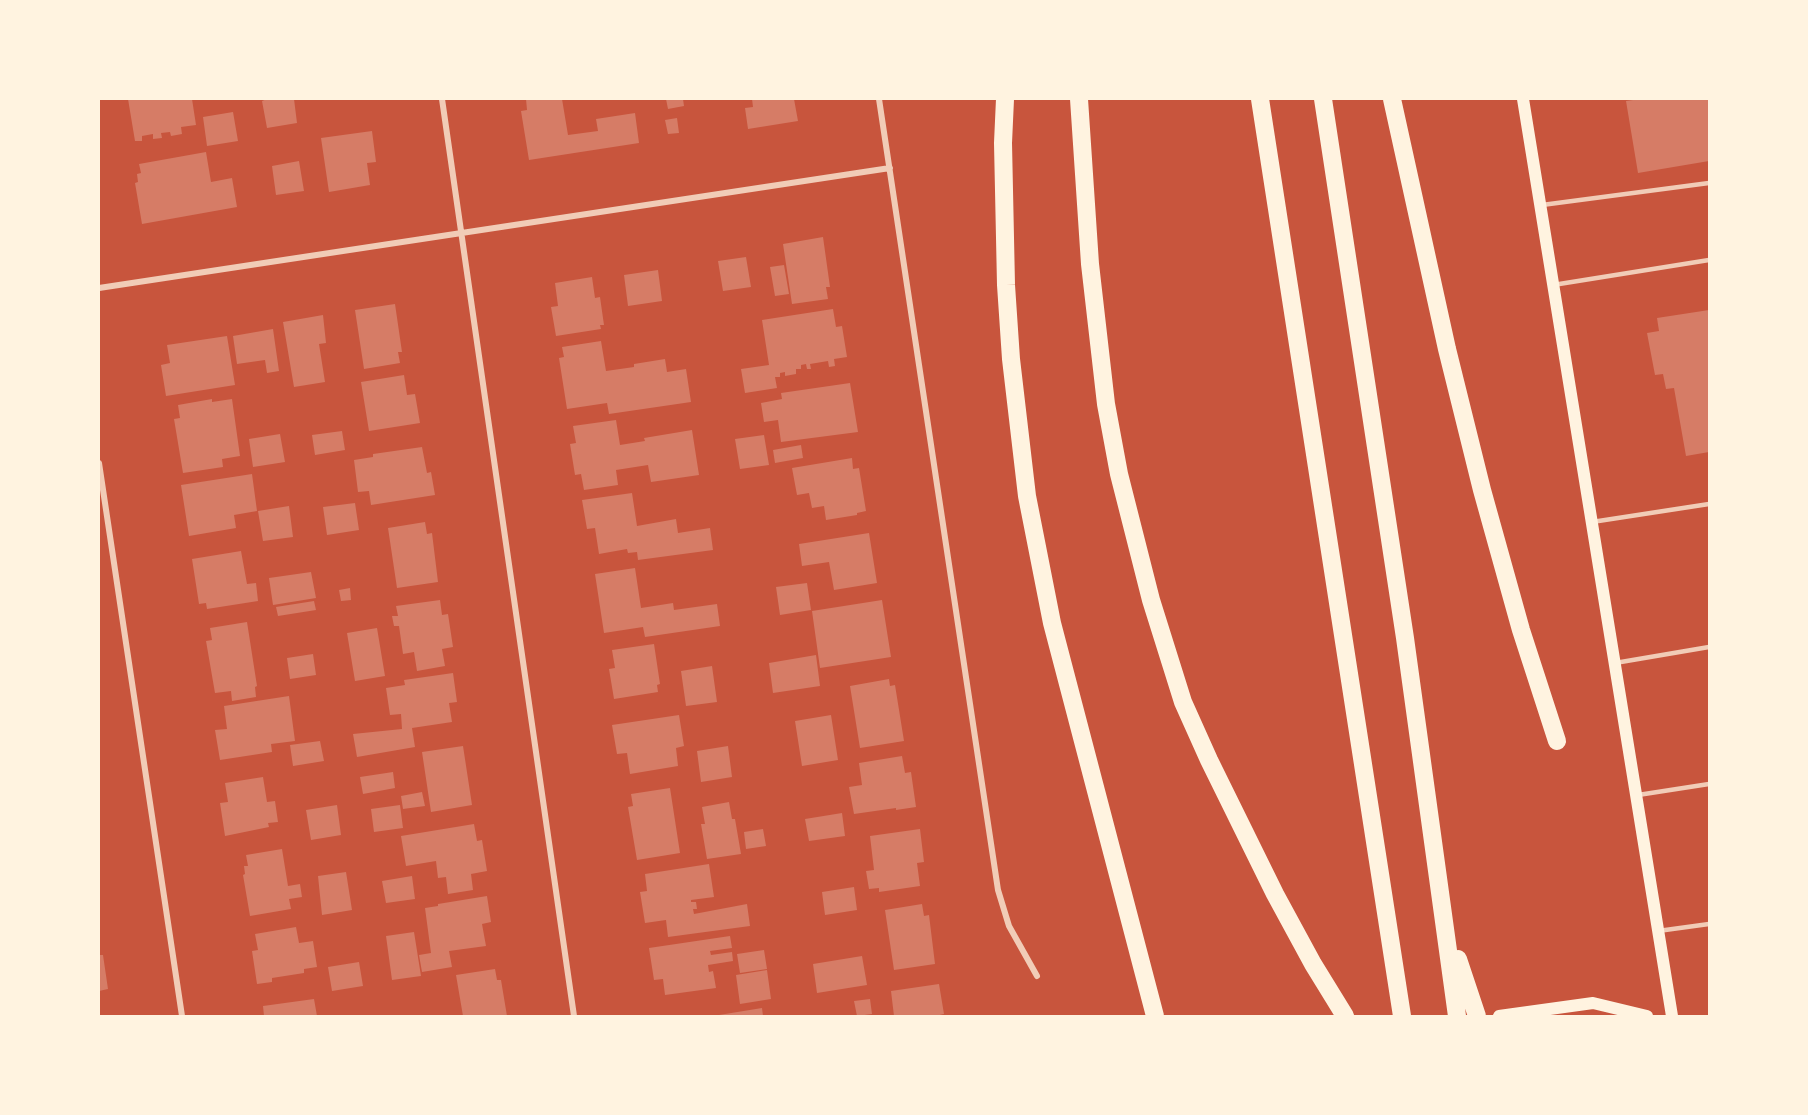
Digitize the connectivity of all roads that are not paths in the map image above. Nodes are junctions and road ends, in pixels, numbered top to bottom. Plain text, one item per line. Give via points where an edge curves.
1 (442, 99) edge
2 (879, 99) edge
3 (1005, 99) edge
4 (1078, 99) edge
5 (1260, 99) edge
6 (1323, 99) edge
7 (1392, 99) edge
8 (1523, 99) edge
9 (890, 168) junction
10 (1709, 183) edge
11 (1540, 206) junction
12 (462, 233) junction
13 (1709, 260) edge
14 (1553, 285) junction
15 (99, 288) edge
16 (99, 463) edge
17 (1709, 504) edge
18 (1592, 522) junction
19 (1709, 647) edge
20 (1615, 663) junction
21 (1557, 741) dead end
22 (1709, 786) edge
23 (1637, 796) junction
24 (1444, 918) junction
25 (1709, 924) edge
26 (1658, 931) junction
27 (1037, 976) dead end
28 (182, 1016) edge
29 (574, 1016) edge
30 (1155, 1016) edge
31 (1345, 1016) edge
32 (1402, 1016) edge
33 (1457, 1016) edge
34 (1477, 1016) edge
35 (1499, 1016) edge
36 (1647, 1016) edge
37 (1672, 1016) edge

1 - 12 street
2 - 9 street
3 - 30 highway via 1006,285 1027,496 1052,623
4 - 31 highway via 1092,286 1106,404 1151,600 1183,702 1240,825
5 - 32 highway
6 - 24 highway
7 - 21 highway via 1482,490
8 - 11 main road
9 - 12 street
9 - 27 street via 998,890 1009,926
10 - 11 lane
11 - 14 main road
12 - 15 street
12 - 29 street
13 - 14 lane
14 - 18 main road
16 - 28 street
17 - 18 lane
18 - 20 main road
19 - 20 lane
20 - 23 main road
22 - 23 lane
23 - 26 main road
24 - 33 highway
24 - 34 highway
25 - 26 lane
26 - 37 main road
35 - 36 main road via 1593,1003

